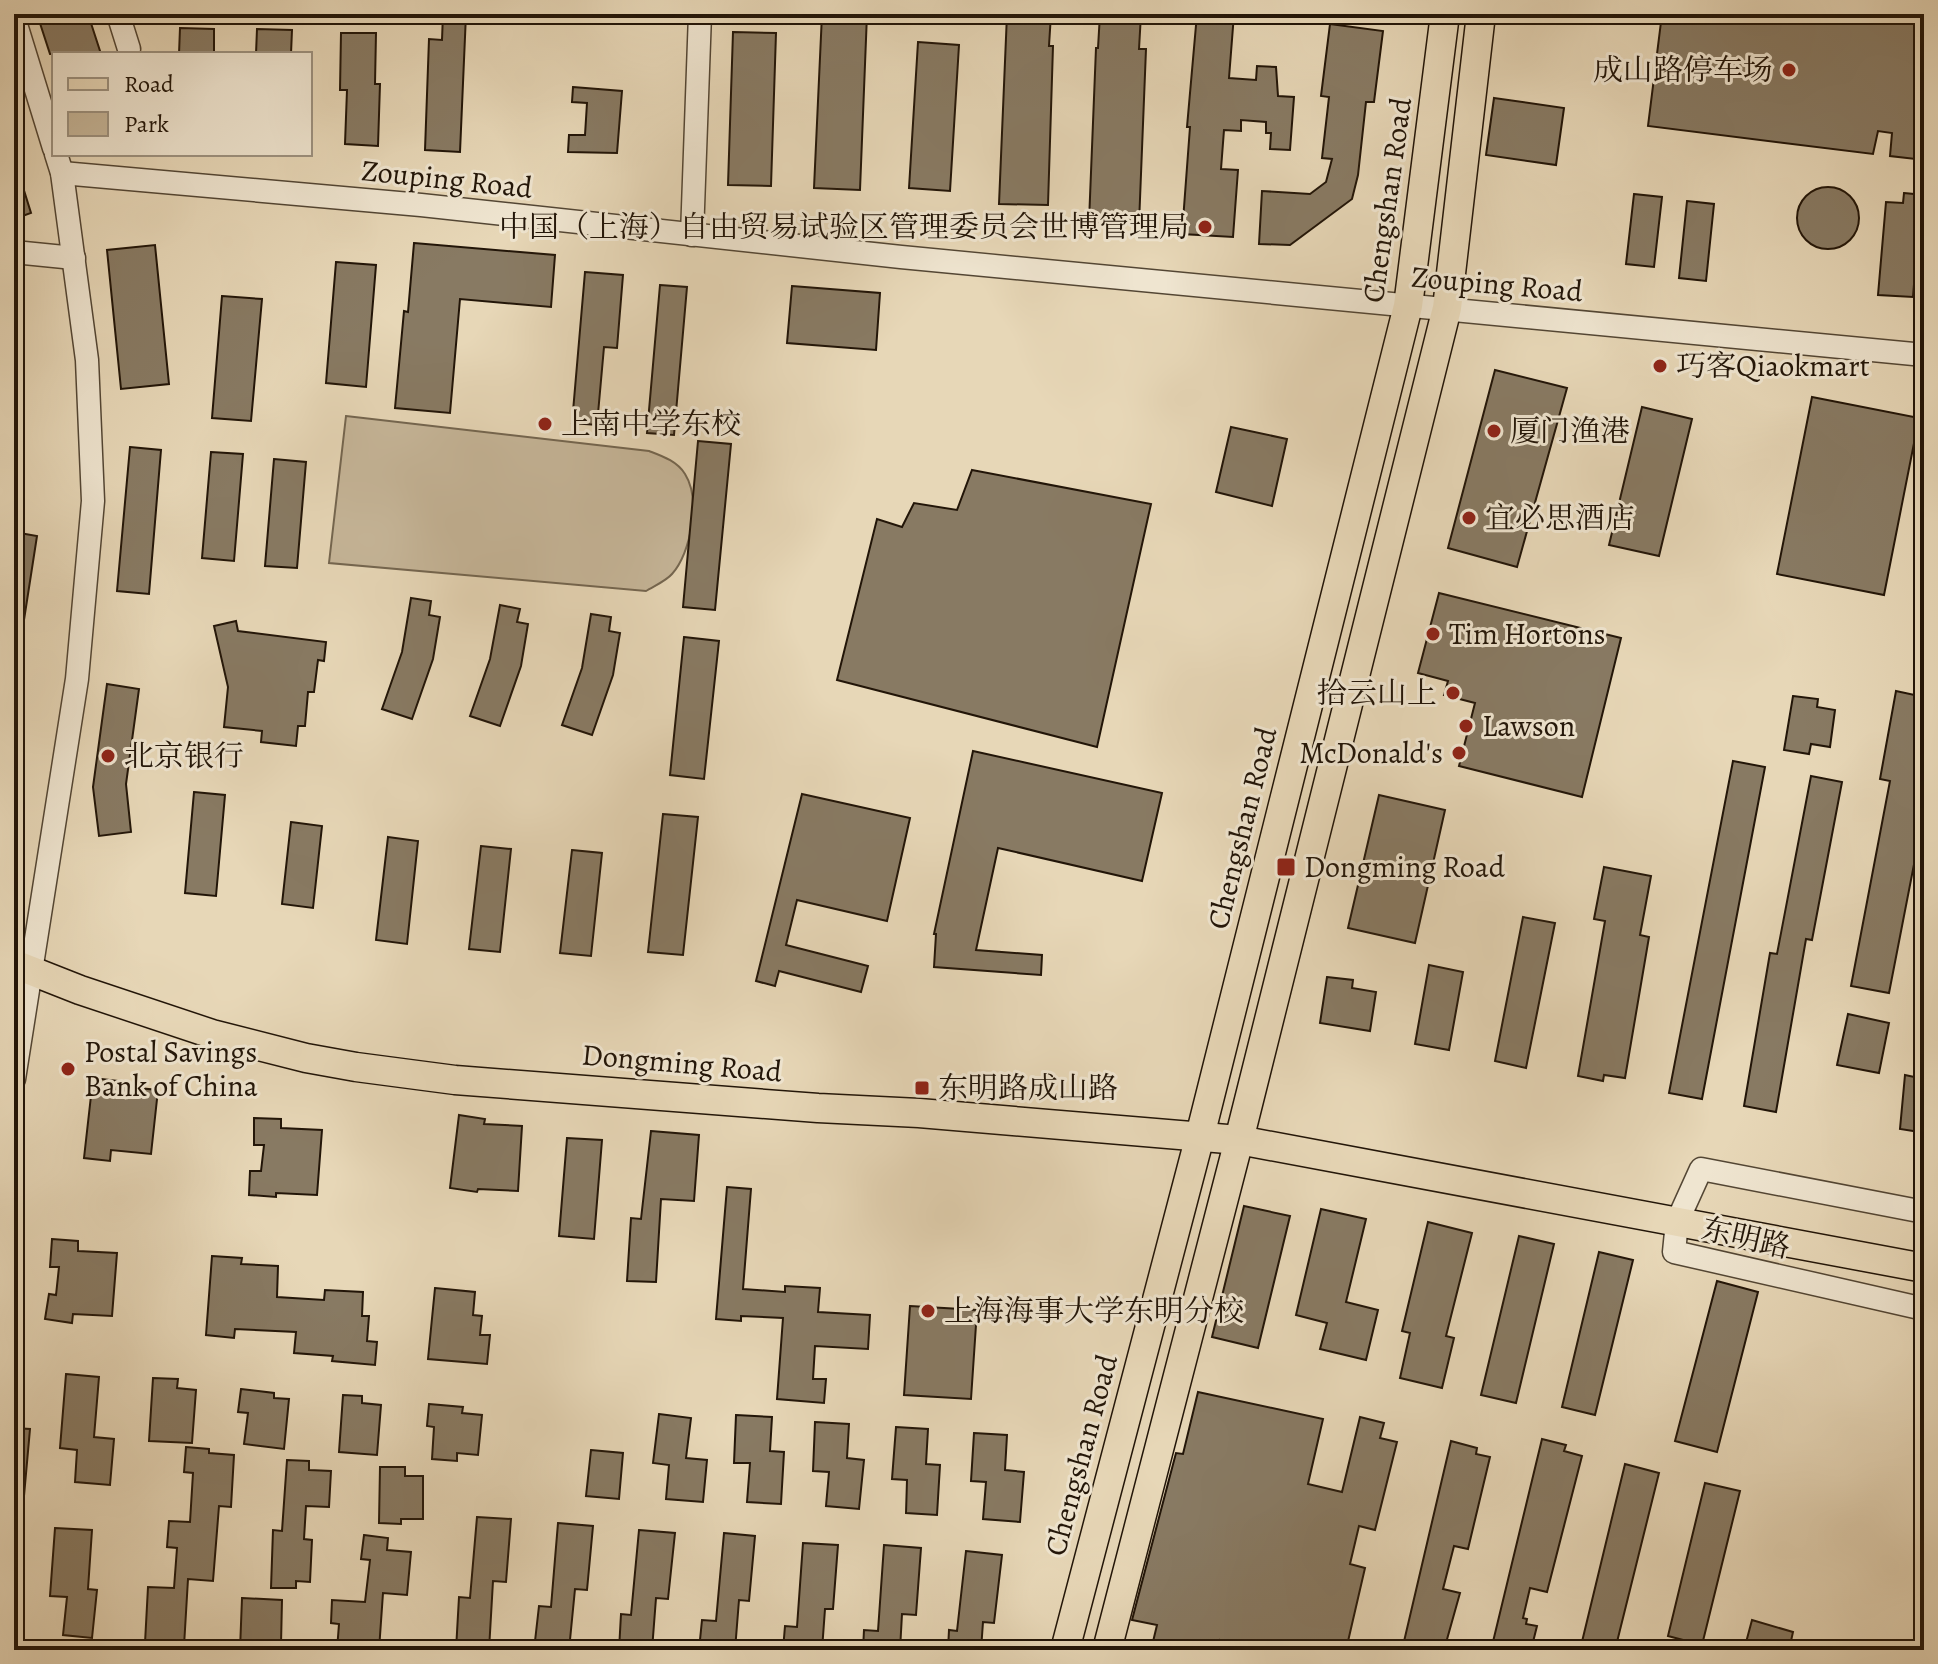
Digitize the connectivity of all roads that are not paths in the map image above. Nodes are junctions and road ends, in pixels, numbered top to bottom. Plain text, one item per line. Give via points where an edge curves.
1 (118, 14) edge
2 (700, 14) edge
3 (1445, 14) edge
4 (1481, 14) edge
5 (14, 18) edge
6 (129, 49) dead end
7 (52, 142) edge
8 (59, 164) edge
9 (692, 235) junction
10 (14, 252) edge
11 (74, 258) junction
12 (1408, 306) junction
13 (1447, 308) junction
14 (1924, 355) edge
15 (22, 968) edge
16 (14, 1079) edge
17 (1200, 1136) junction
18 (1239, 1140) junction
19 (1924, 1212) edge
20 (1677, 1222) junction
21 (1915, 1266) edge
22 (1924, 1309) edge
23 (1065, 1650) edge
24 (1107, 1650) edge

1 - 6 street
2 - 9 street
3 - 12 main road, Chengshan Road
4 - 13 main road
5 - 7 street
8 - 9 street, Zouping Road
8 - 11 street
9 - 12 street, Zouping Road
10 - 11 street
11 - 15 street via 87,360 93,501 77,679
12 - 13 street, Zouping Road
12 - 17 main road, Chengshan Road
13 - 14 street, Zouping Road
13 - 18 main road
15 - 16 street
15 - 17 main road, Dongming Road via 257,1047 406,1074
17 - 18 main road, Dongming Road
17 - 23 main road, Chengshan Road
18 - 20 main road, Dongming Road
18 - 24 main road
19 - 20 street, 东明路 via 1701,1169
20 - 21 main road, Dongming Road
20 - 22 street, 东明路 via 1674,1252

